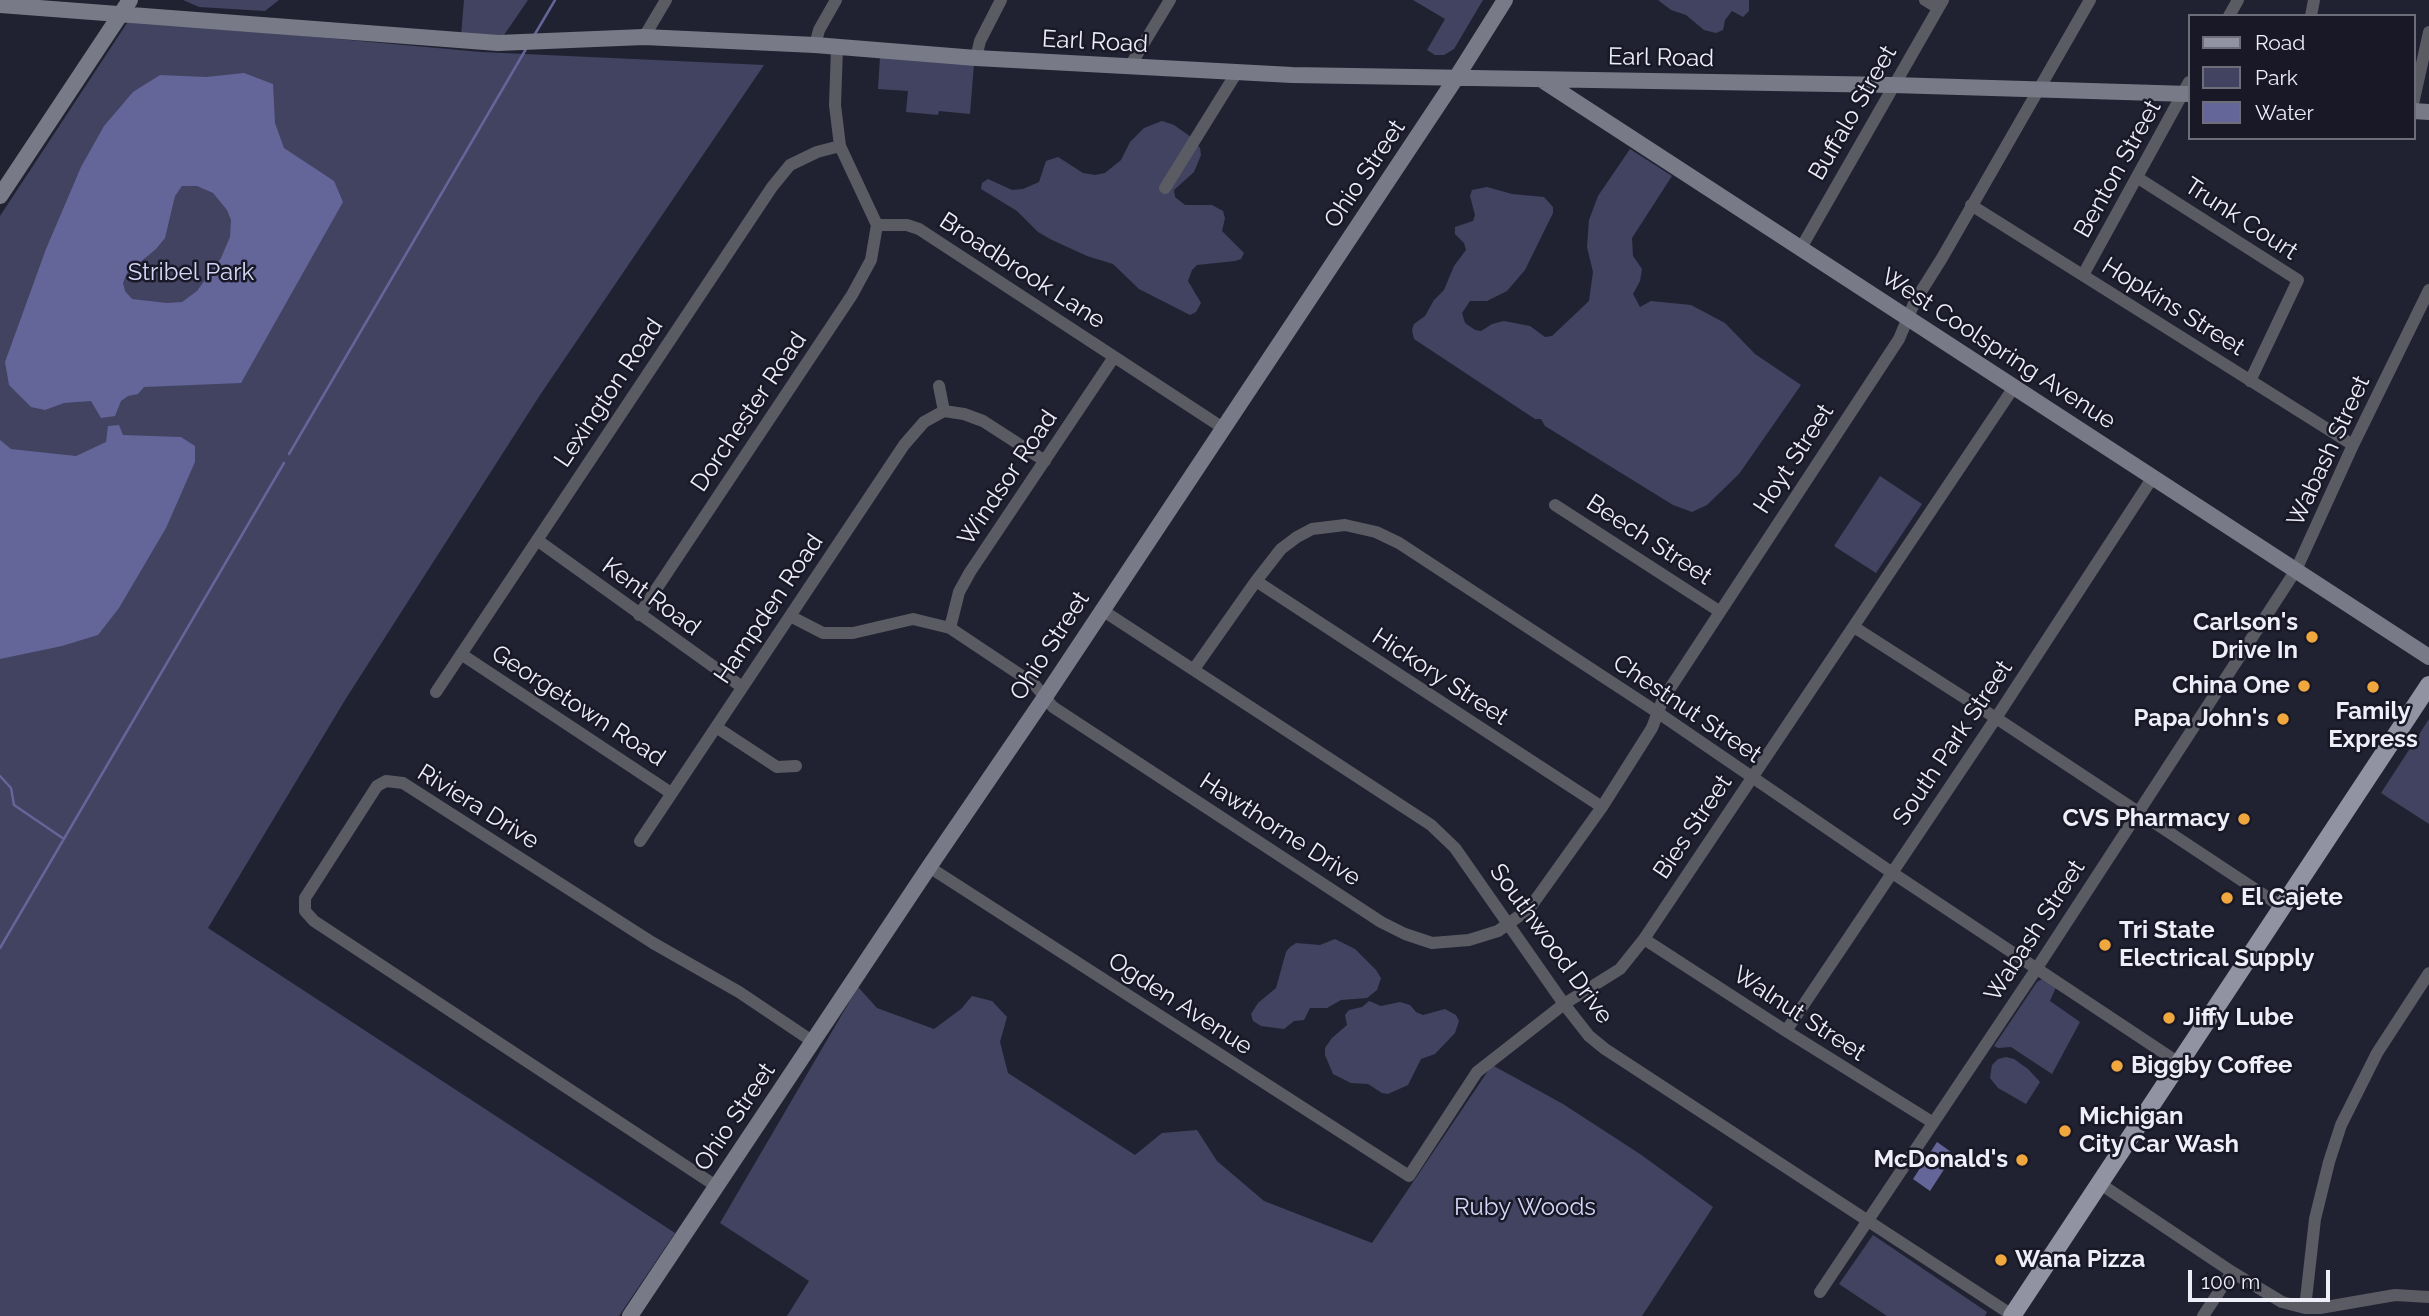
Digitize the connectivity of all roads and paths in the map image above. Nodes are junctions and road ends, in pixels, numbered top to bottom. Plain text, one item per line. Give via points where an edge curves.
1 (130, 0) edge
2 (666, 0) edge
3 (836, 0) edge
4 (1001, 0) edge
5 (1170, 0) edge
6 (1506, 0) edge
7 (1925, 0) edge
8 (2090, 0) edge
9 (1940, 4) edge
10 (0, 5) edge
11 (121, 15) junction
12 (2429, 32) edge
13 (644, 37) junction
14 (815, 45) junction
15 (837, 48) junction
16 (976, 58) junction
17 (1130, 66) junction
18 (1237, 72) junction
19 (1456, 78) junction
20 (1542, 79) junction
21 (1893, 85) junction
22 (2038, 88) junction
23 (2187, 90) edge
24 (2415, 95) edge
25 (840, 146) junction
26 (2138, 178) junction
27 (1165, 188) dead end
28 (0, 196) edge
29 (1971, 205) junction
30 (877, 225) junction
31 (1801, 248) junction
32 (2083, 275) junction
33 (2429, 290) edge
34 (1908, 319) junction
35 (1114, 356) junction
36 (2250, 381) junction
37 (939, 386) dead end
38 (2014, 387) junction
39 (944, 411) junction
40 (1223, 428) junction
41 (2353, 445) junction
42 (1045, 461) junction
43 (2153, 477) junction
44 (1555, 505) dead end
45 (537, 540) junction
46 (2296, 570) junction
47 (1256, 581) junction
48 (1102, 610) junction
49 (1719, 611) junction
50 (639, 615) junction
51 (790, 616) junction
52 (1854, 627) junction
53 (950, 628) junction
54 (461, 654) junction
55 (2429, 657) edge
56 (1195, 669) junction
57 (2429, 685) edge
58 (742, 687) junction
59 (436, 692) dead end
60 (1045, 697) junction
61 (1657, 712) junction
62 (1996, 718) junction
63 (716, 727) junction
64 (796, 766) dead end
65 (1751, 778) junction
66 (671, 793) junction
67 (1602, 807) junction
68 (2138, 813) junction
69 (640, 841) dead end
70 (929, 867) junction
71 (1891, 872) junction
72 (2282, 907) junction
73 (1509, 924) junction
74 (1644, 939) junction
75 (2037, 968) junction
76 (2429, 973) edge
77 (1564, 1004) junction
78 (1786, 1031) junction
79 (813, 1041) junction
80 (2179, 1063) junction
81 (1932, 1122) junction
82 (1409, 1176) joint
83 (2099, 1184) junction
84 (716, 1186) junction
85 (1869, 1222) junction
86 (2232, 1272) junction
87 (1820, 1292) dead end
88 (2429, 1297) edge
89 (2305, 1308) junction
90 (630, 1316) edge
91 (2012, 1316) edge
92 (2203, 1316) edge

1 - 11 street
2 - 13 street
3 - 14 street
4 - 16 street
5 - 17 street
6 - 19 street, Ohio Street
7 - 9 street
8 - 22 street, Hoyt Street
9 - 21 street, Buffalo Street
10 - 11 street, Earl Road
11 - 13 street, Earl Road via 498,43
11 - 28 street
12 - 24 street
13 - 14 street, Earl Road
14 - 15 street, Earl Road
15 - 16 street, Earl Road
15 - 25 street via 835,105
16 - 17 street, Earl Road
17 - 18 street, Earl Road
18 - 19 street, Earl Road
18 - 27 street
19 - 20 street, Earl Road
19 - 40 street, Ohio Street
20 - 21 street, Earl Road
20 - 31 street, West Coolspring Avenue
21 - 22 street, Earl Road
21 - 31 street, Buffalo Street
22 - 23 street, Earl Road
22 - 29 street, Hoyt Street
23 - 26 street, Benton Street
25 - 30 street
25 - 45 street, Lexington Road via 790,165 772,187
26 - 32 street, Benton Street
26 - 36 street, Trunk Court via 2298,280
29 - 32 street, Hopkins Street
29 - 34 street, Hoyt Street
30 - 35 street, Broadbrook Lane via 919,229
30 - 50 street, Dorchester Road via 871,260 852,295
31 - 34 street, West Coolspring Avenue
32 - 36 street, Hopkins Street
33 - 41 street, Wabash Street
34 - 38 street, West Coolspring Avenue
34 - 49 street, Hoyt Street
35 - 40 street, Broadbrook Lane
35 - 42 street, Windsor Road
36 - 41 street, Hopkins Street
37 - 39 street
38 - 43 street, West Coolspring Avenue
38 - 52 street, Bies Street
39 - 42 street via 983,421
39 - 51 street, Hampden Road via 924,422 904,445
40 - 48 street, Ohio Street
41 - 46 street, Wabash Street
42 - 53 street, Windsor Road via 970,572
43 - 46 street, West Coolspring Avenue
43 - 62 street, South Park Street
44 - 49 street, Beech Street
45 - 50 street, Kent Road
45 - 54 street, Lexington Road
46 - 55 street, West Coolspring Avenue
46 - 68 street, Wabash Street
47 - 56 street, Chestnut Street
47 - 61 street, Chestnut Street via 1281,550 1312,529 1345,525 1376,532
47 - 67 street, Hickory Street
48 - 56 street, Southwood Drive
48 - 60 street, Ohio Street
49 - 61 street, Hoyt Street
50 - 58 street, Kent Road
51 - 53 street via 823,633 853,633 913,619
51 - 58 street, Hampden Road
52 - 62 street
52 - 65 street, Bies Street
53 - 60 street, Hawthorne Drive via 1034,684
54 - 59 street, Lexington Road
54 - 66 street, Georgetown Road
56 - 73 street, Southwood Drive via 1430,825 1455,848
57 - 72 main road
58 - 63 street, Hampden Road
60 - 70 street, Ohio Street
60 - 73 street, Hawthorne Drive via 1053,707 1405,934 1432,943 1469,940
61 - 65 street, Chestnut Street
61 - 67 street, Hoyt Street via 1652,728
62 - 68 street
62 - 71 street, South Park Street
63 - 64 street via 777,767
63 - 66 street, Hampden Road
65 - 71 street, Chestnut Street
65 - 74 street, Bies Street
66 - 69 street, Hampden Road
67 - 73 street, Hoyt Street via 1529,909
68 - 72 street
68 - 75 street, Wabash Street
70 - 79 street, Ohio Street
70 - 82 street, Ogden Avenue
71 - 75 street, Chestnut Street
71 - 78 street, South Park Street
72 - 80 main road
73 - 77 street, Southwood Drive
74 - 77 street, Bies Street via 1620,969
74 - 78 street, Walnut Street
75 - 80 street, Chestnut Street
75 - 81 street, Wabash Street
76 - 89 street via 2377,1054 2341,1125 2315,1219
77 - 82 street, Bies Street via 1477,1072
77 - 85 street, Southwood Drive via 1605,1049
78 - 81 street, Walnut Street
79 - 84 street, Ohio Street
79 - 84 street, Riviera Drive via 403,783 386,781 377,786 305,898 305,911
80 - 83 main road
81 - 85 street, Wabash Street
83 - 86 street
83 - 91 main road
84 - 90 street, Ohio Street
85 - 87 street, Wabash Street
85 - 91 street, Southwood Drive
86 - 89 street via 2272,1297
86 - 92 street
88 - 89 street via 2395,1295

